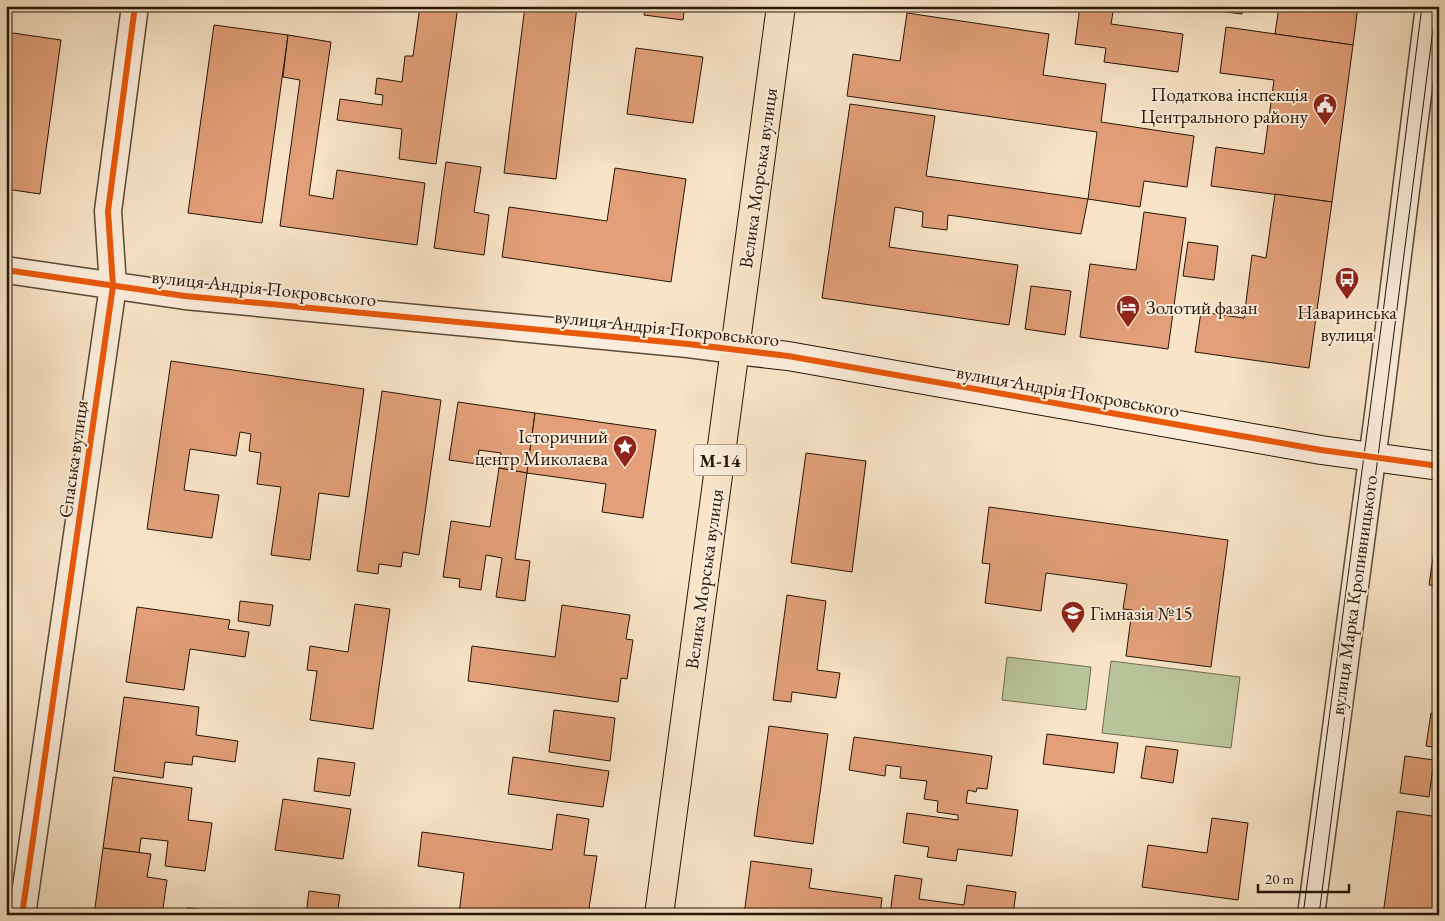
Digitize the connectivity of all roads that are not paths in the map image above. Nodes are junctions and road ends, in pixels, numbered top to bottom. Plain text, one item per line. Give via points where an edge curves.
1 (135, 6) edge
2 (781, 6) edge
3 (1429, 6) edge
4 (6, 270) edge
5 (113, 286) junction
6 (735, 350) junction
7 (1372, 457) junction
8 (1439, 466) edge
9 (22, 915) edge
10 (659, 915) edge
11 (1311, 915) edge

1 - 5 street, Спаська вулиця via 108,211
2 - 6 highway, Велика Морська вулиця / М-14
3 - 7 street, вулиця Марка Кропивницького
4 - 5 street, вулиця Андрія Покровського
5 - 6 street, вулиця Андрія Покровського via 185,296
5 - 9 street, Спаська вулиця
6 - 7 street, вулиця Андрія Покровського via 798,358
6 - 10 highway, Велика Морська вулиця / М-14
7 - 8 street, вулиця Андрія Покровського
7 - 11 street, вулиця Марка Кропивницького

